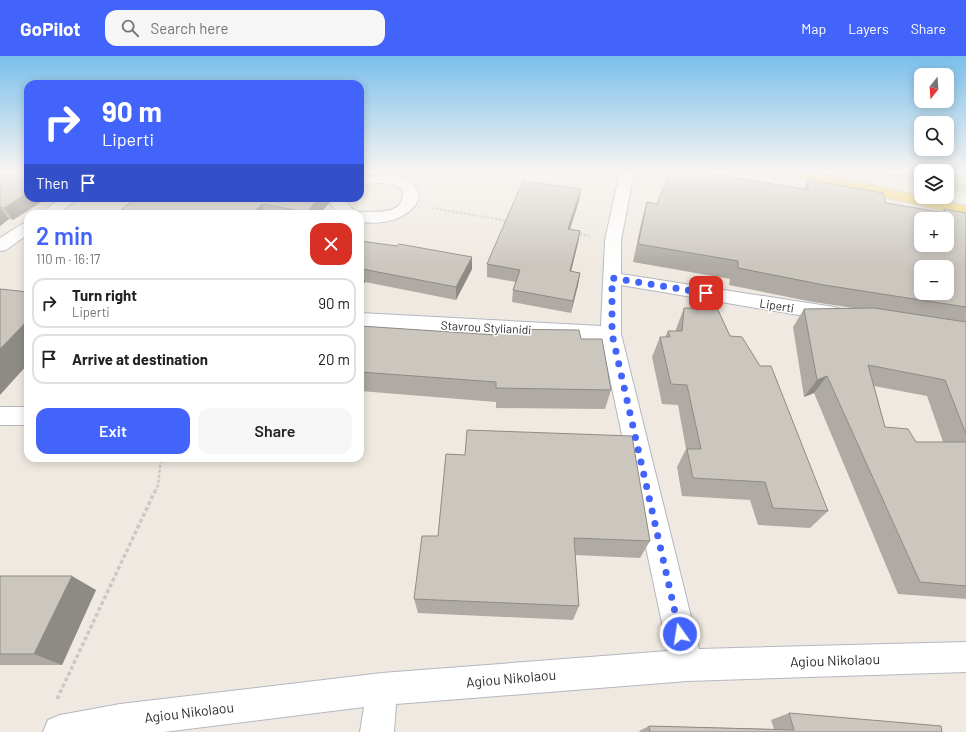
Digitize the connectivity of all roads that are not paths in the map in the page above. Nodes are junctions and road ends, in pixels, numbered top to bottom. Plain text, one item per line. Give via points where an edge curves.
1 (63, 204) edge
2 (409, 204) edge
3 (621, 204) edge
4 (935, 204) edge
5 (54, 210) edge
6 (966, 211) edge
7 (364, 217) edge
8 (24, 230) edge
9 (0, 246) edge
10 (612, 278) junction
11 (853, 317) edge
12 (364, 320) edge
13 (612, 334) junction
14 (0, 416) edge
15 (24, 416) edge
16 (966, 657) edge
17 (687, 664) junction
18 (382, 689) junction
19 (57, 718) edge
20 (377, 732) edge

1 - 5 street
2 - 7 street via 391,215
3 - 10 street via 613,240
4 - 6 main road
8 - 9 street
10 - 11 street, Liperti
10 - 13 street
12 - 13 street, Stavrou Stylianidi
13 - 17 street
14 - 15 street
16 - 17 street, Agiou Nikolaou
17 - 18 street, Agiou Nikolaou
18 - 19 street, Agiou Nikolaou via 120,721
18 - 20 street

